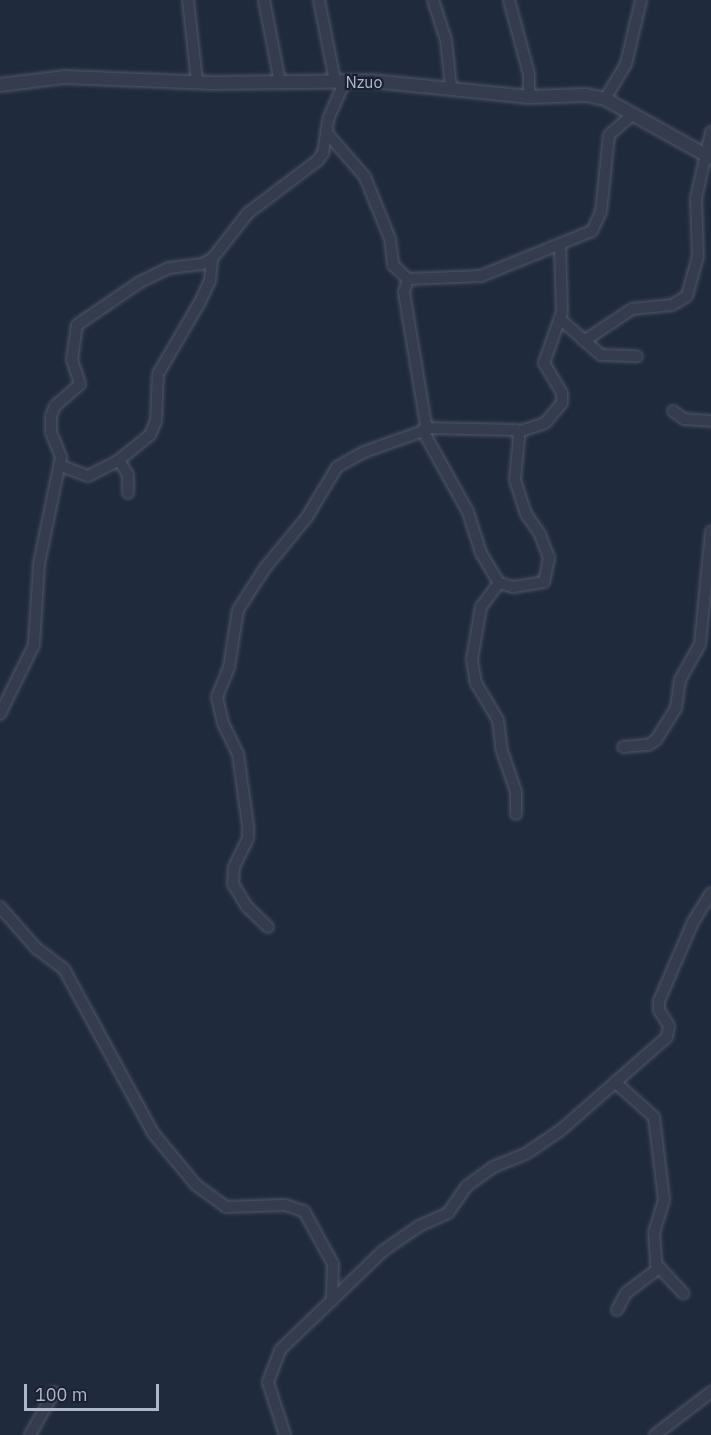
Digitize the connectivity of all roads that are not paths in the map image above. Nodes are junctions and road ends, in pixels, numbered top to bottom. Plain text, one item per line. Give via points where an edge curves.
1 (188, 0) edge
2 (264, 0) edge
3 (319, 0) edge
4 (433, 0) edge
5 (509, 0) edge
6 (641, 0) edge
7 (340, 81) junction
8 (196, 82) junction
9 (280, 82) junction
10 (0, 85) edge
11 (451, 87) junction
12 (529, 97) junction
13 (605, 99) junction
14 (631, 116) junction
15 (326, 132) junction
16 (711, 132) edge
17 (709, 157) edge
18 (560, 246) junction
19 (212, 259) junction
20 (408, 279) junction
21 (560, 319) junction
22 (584, 341) junction
23 (637, 356) dead end
24 (672, 411) dead end
25 (711, 421) edge
26 (424, 429) junction
27 (518, 432) junction
28 (119, 460) junction
29 (59, 465) junction
30 (128, 494) dead end
31 (711, 532) edge
32 (499, 583) junction
33 (0, 714) edge
34 (623, 747) dead end
35 (516, 813) dead end
36 (711, 893) edge
37 (0, 907) edge
38 (268, 927) dead end
39 (615, 1082) junction
40 (659, 1268) junction
41 (683, 1293) dead end
42 (332, 1301) junction
43 (617, 1310) dead end
44 (54, 1392) dead end
45 (711, 1392) edge
46 (30, 1435) edge
47 (285, 1435) edge
48 (655, 1435) edge

1 - 8 street
2 - 9 street
3 - 7 street
4 - 11 street via 446,40
5 - 12 street via 529,74
6 - 13 street via 626,64
7 - 9 street, Nzuo
7 - 11 street, Nzuo
7 - 15 street
8 - 9 street, Nzuo
8 - 10 street, Nzuo via 64,77
11 - 12 street, Nzuo
12 - 13 street, Nzuo via 586,94
13 - 14 street, Nzuo
14 - 17 street, Nzuo
14 - 18 street via 609,135 597,223 592,231
15 - 19 street via 318,160 248,213
15 - 20 street via 365,177 390,239 393,265
16 - 17 street
17 - 22 street via 696,198 698,256 687,296 672,305 632,309
18 - 20 street via 481,276
18 - 21 street
19 - 28 street via 205,291 158,374 154,427
19 - 29 street via 202,264 169,267 77,325 72,360 80,384 55,406 51,416 51,432 61,452
20 - 26 street via 404,292
21 - 22 street
21 - 27 street via 544,363 562,393 562,404 545,423
22 - 23 street via 601,355
24 - 25 street via 684,419
26 - 27 street via 510,428
26 - 32 street via 468,512 481,553
26 - 38 street via 364,452 338,467 238,610 229,667 218,697 223,723 238,754 248,826 248,838 234,867 233,884 247,907
27 - 32 street via 515,480 526,514 540,534 550,570 542,584 513,587
28 - 29 street via 88,476
28 - 30 street via 128,475
29 - 33 street via 39,564 34,645
31 - 34 street via 700,644 680,680 676,708 656,740 648,745
32 - 35 street via 482,607 472,659 476,683 498,720 502,752 516,792
36 - 39 street via 693,921 659,1001 659,1010 669,1026 667,1037
37 - 42 street via 36,948 64,969 153,1133 196,1185 226,1207 285,1205 304,1211 333,1264
39 - 40 street via 647,1106 656,1125 664,1200 654,1232
39 - 42 street via 561,1131 467,1186 448,1213 400,1238
40 - 41 street
40 - 43 street via 626,1293
42 - 47 street via 280,1350 269,1371 268,1382
44 - 46 street
45 - 48 street

